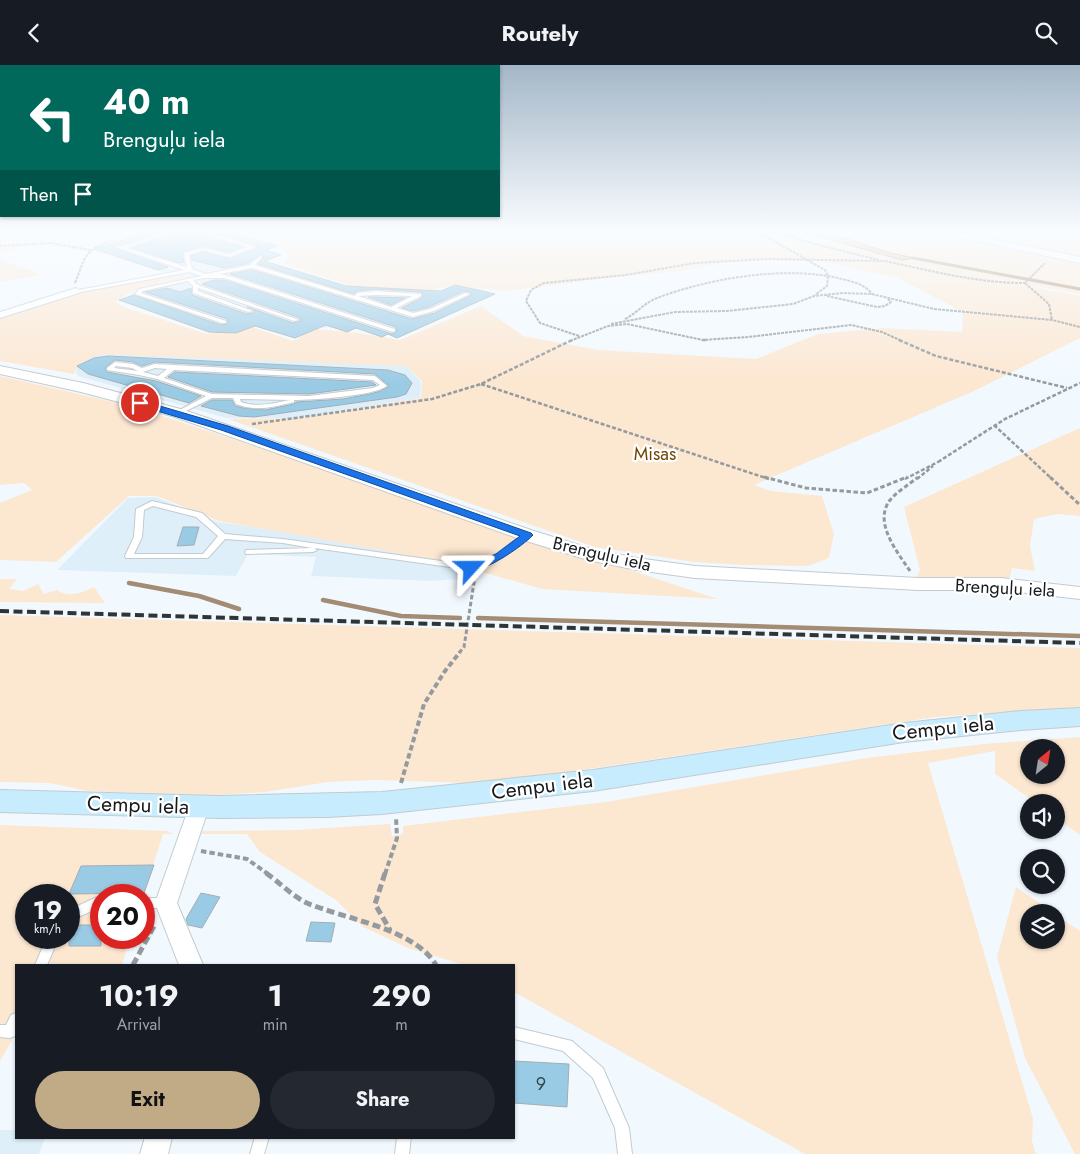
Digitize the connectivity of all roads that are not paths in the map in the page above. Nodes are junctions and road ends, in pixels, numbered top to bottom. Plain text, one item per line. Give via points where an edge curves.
1 (120, 283) edge
2 (171, 283) joint
3 (192, 283) edge
4 (248, 283) edge
5 (309, 283) edge
6 (196, 289) junction
7 (76, 291) joint
8 (467, 294) dead end
9 (351, 295) junction
10 (393, 308) junction
11 (0, 315) edge
12 (296, 320) dead end
13 (224, 322) dead end
14 (289, 324) dead end
15 (394, 330) dead end
16 (173, 368) junction
17 (0, 370) edge
18 (159, 378) junction
19 (211, 396) junction
20 (236, 396) junction
21 (309, 398) junction
22 (178, 413) junction
23 (528, 535) junction
24 (224, 536) junction
25 (335, 549) junction
26 (249, 552) dead end
27 (1080, 593) edge
28 (1080, 717) edge
29 (0, 801) edge
30 (199, 807) junction
31 (155, 903) edge
32 (166, 903) junction
33 (48, 949) edge
34 (41, 964) edge
35 (192, 964) edge
36 (15, 1021) edge
37 (0, 1031) edge
38 (515, 1033) edge
39 (158, 1139) edge
40 (261, 1139) edge
41 (404, 1139) edge
42 (154, 1154) edge
43 (257, 1154) edge
44 (402, 1154) edge
45 (626, 1154) edge

1 - 7 lane
2 - 6 lane
2 - 13 lane via 141,290 138,294
3 - 6 lane
4 - 15 lane
5 - 9 lane
6 - 12 lane
6 - 14 lane
7 - 11 street
8 - 10 lane via 413,315
9 - 10 lane
9 - 10 lane via 419,295
16 - 18 lane
16 - 18 lane via 155,366 140,371
16 - 21 lane via 375,378 384,386
17 - 22 street, Brenguļu iela via 83,387
18 - 19 lane
19 - 20 lane
19 - 22 lane
20 - 21 lane
20 - 21 lane via 238,403 246,407
22 - 23 street, Brenguļu iela
23 - 25 lane via 500,556 471,568
23 - 27 street, Brenguļu iela via 588,554 676,569 918,584 1001,584
24 - 24 lane via 200,515 152,503 140,509 138,537 129,557 205,556
24 - 25 lane
25 - 26 lane
28 - 30 main road, Cempu iela via 902,732 611,777 396,801 259,808
29 - 30 main road, Cempu iela
30 - 32 street
31 - 32 lane
32 - 35 street
33 - 34 lane
36 - 37 lane via 10,1032
38 - 45 lane via 567,1045 598,1073 622,1128
39 - 42 street
40 - 43 lane
41 - 44 lane

